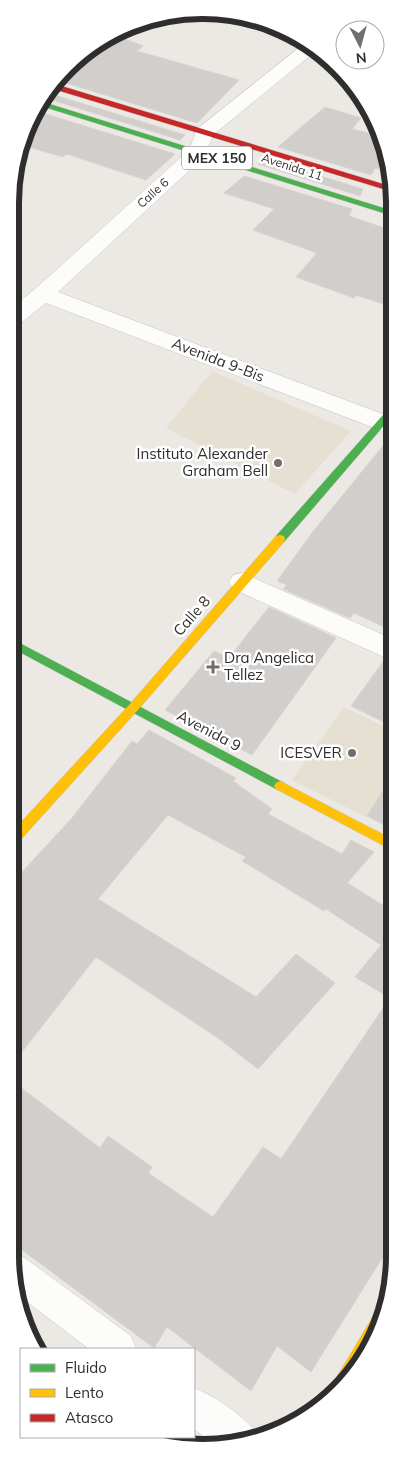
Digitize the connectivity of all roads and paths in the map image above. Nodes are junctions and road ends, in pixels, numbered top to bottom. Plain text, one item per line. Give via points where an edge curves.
1 (306, 51) edge
2 (59, 89) edge
3 (47, 105) edge
4 (201, 142) junction
5 (386, 188) edge
6 (386, 211) edge
7 (43, 294) junction
8 (19, 313) edge
9 (386, 418) edge
10 (386, 422) edge
11 (242, 582) junction
12 (19, 647) edge
13 (386, 648) edge
14 (133, 708) junction
15 (19, 833) edge
16 (386, 842) edge
17 (20, 1275) edge
18 (117, 1348) edge
19 (195, 1407) edge
20 (235, 1437) edge

1 - 4 street, Calle 6
2 - 4 main road, Avenida 11 / MEX 150
3 - 4 main road, Avenida 11 / MEX 150
4 - 5 main road, Avenida 11 / MEX 150
4 - 6 main road, Avenida 11 / MEX 150
4 - 7 street, Calle 6
7 - 8 street, Calle 6
7 - 9 street, Avenida 9-Bis
10 - 11 main road, Calle 8
11 - 13 street
11 - 14 main road, Calle 8
12 - 14 main road, Avenida 9
14 - 15 main road, Calle 8
14 - 16 main road, Avenida 9
17 - 18 street
19 - 20 street

